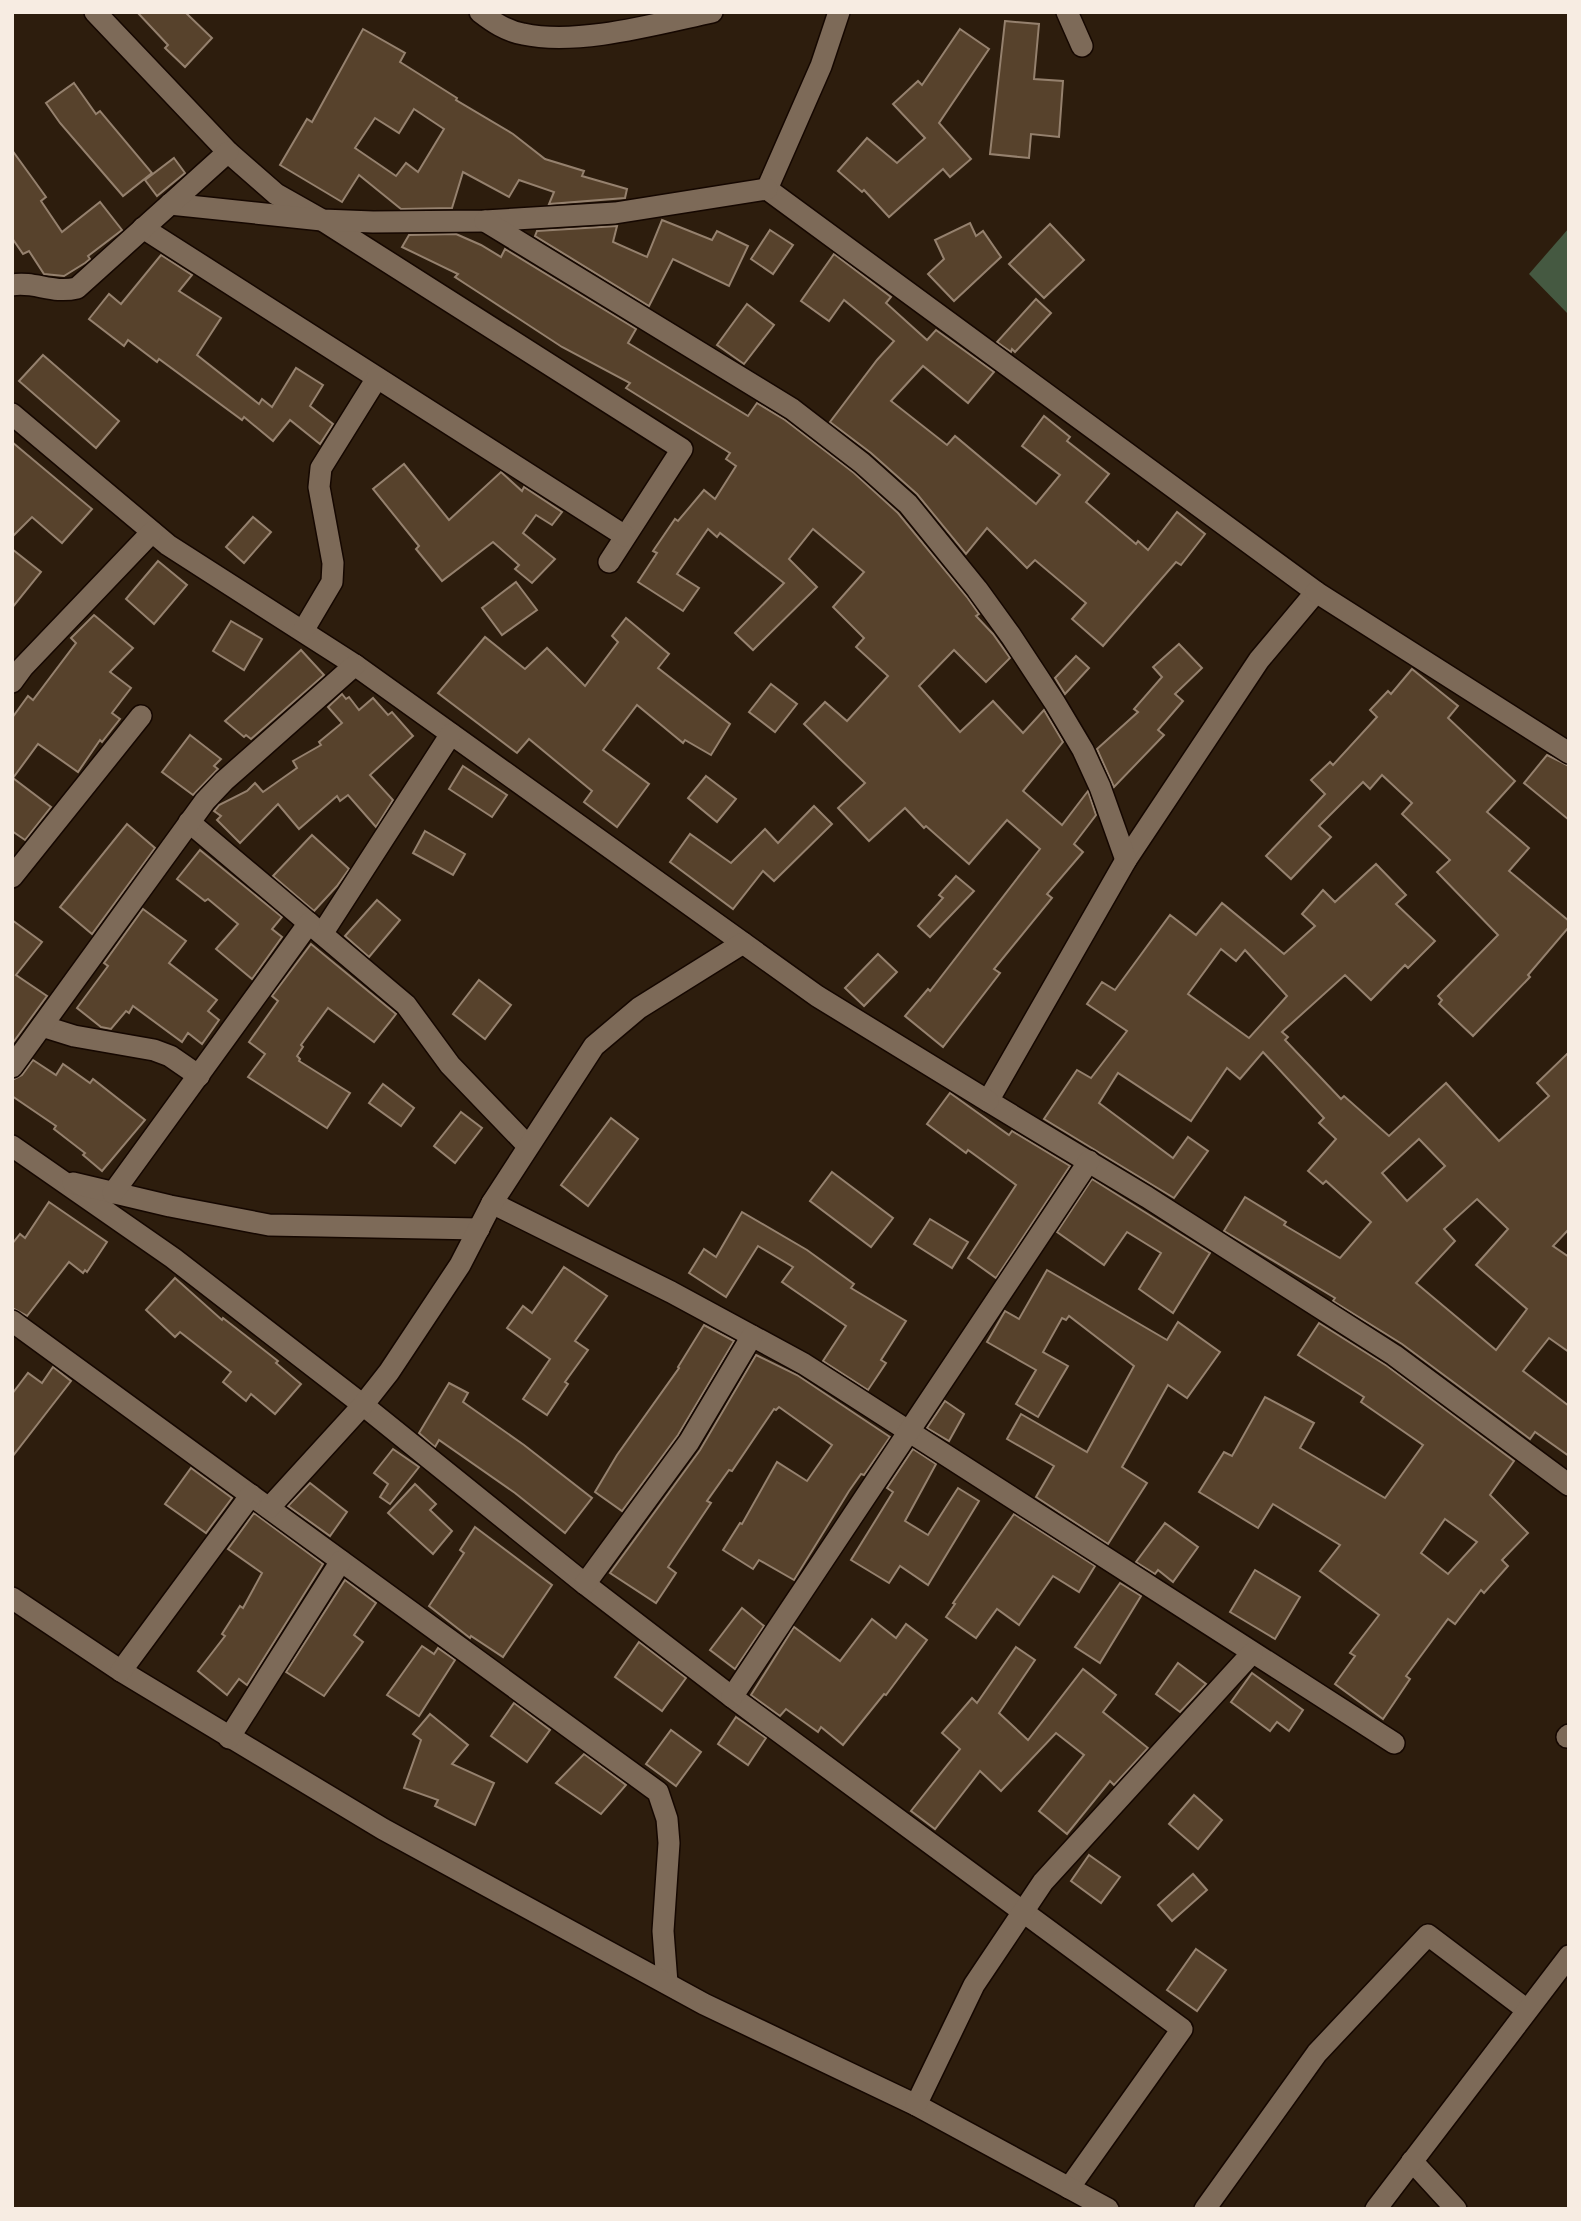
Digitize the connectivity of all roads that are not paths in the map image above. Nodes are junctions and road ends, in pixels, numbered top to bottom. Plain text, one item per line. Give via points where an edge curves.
1 (95, 12) edge
2 (480, 12) edge
3 (712, 12) edge
4 (839, 12) edge
5 (1067, 12) edge
6 (1082, 46) dead end
7 (228, 152) junction
8 (767, 189) junction
9 (170, 204) junction
10 (322, 220) junction
11 (485, 221) junction
12 (143, 228) junction
13 (12, 285) edge
14 (377, 378) junction
15 (12, 414) edge
16 (152, 532) junction
17 (625, 536) junction
18 (609, 562) dead end
19 (1316, 592) junction
20 (303, 631) junction
21 (355, 665) junction
22 (12, 682) edge
23 (141, 716) dead end
24 (451, 734) junction
25 (1569, 753) edge
26 (189, 822) junction
27 (1126, 860) junction
28 (12, 877) edge
29 (315, 929) junction
30 (743, 943) junction
31 (42, 1026) junction
32 (12, 1067) edge
33 (199, 1076) junction
34 (988, 1101) junction
35 (12, 1146) edge
36 (528, 1146) junction
37 (1089, 1161) junction
38 (61, 1180) junction
39 (113, 1193) junction
40 (492, 1203) junction
41 (479, 1229) junction
42 (12, 1321) edge
43 (752, 1336) junction
44 (363, 1405) junction
45 (910, 1430) junction
46 (1569, 1485) edge
47 (251, 1495) junction
48 (269, 1508) junction
49 (341, 1561) junction
50 (586, 1584) junction
51 (12, 1598) edge
52 (1252, 1653) junction
53 (121, 1671) junction
54 (732, 1696) junction
55 (229, 1738) junction
56 (1394, 1743) dead end
57 (1024, 1911) junction
58 (1569, 1956) edge
59 (667, 1983) junction
60 (1527, 2010) junction
61 (916, 2105) junction
62 (1412, 2161) junction
63 (1069, 2188) junction
64 (1108, 2209) edge
65 (1205, 2209) edge
66 (1376, 2209) edge
67 (1456, 2209) edge

1 - 7 street
2 - 3 street via 500,26 545,37 595,35
4 - 8 street via 821,66
5 - 6 street
7 - 9 street
7 - 10 street via 276,194
8 - 11 street via 615,213
8 - 19 street
9 - 10 street
9 - 12 street
10 - 11 street
10 - 17 street via 682,449
11 - 27 street via 792,409 908,504 977,589 1055,703 1094,774
12 - 13 street via 77,288 62,292
12 - 14 street
14 - 17 street
14 - 20 street via 321,468 333,563 331,582
15 - 16 street
16 - 20 street
16 - 22 street
17 - 18 street
19 - 25 street
19 - 27 street via 1259,660
20 - 21 street
21 - 24 street
21 - 26 street via 224,781
23 - 28 street
24 - 29 street
24 - 30 street
26 - 29 street
26 - 31 street
27 - 34 street
29 - 33 street
29 - 36 street via 405,1005 450,1066
30 - 34 street via 817,996
30 - 36 street via 639,1008 594,1046
31 - 32 street
31 - 33 street via 170,1055
33 - 39 street
34 - 37 street
35 - 38 street
36 - 40 street
37 - 45 street
37 - 46 street via 1394,1355
38 - 39 street
38 - 44 street via 173,1258
39 - 41 street via 269,1225
40 - 41 street
40 - 43 street
41 - 44 street via 453,1276
42 - 47 street
43 - 45 street
43 - 50 street via 689,1442
44 - 48 street
44 - 50 street
45 - 52 street
45 - 54 street
47 - 48 street
47 - 53 street
48 - 49 street
49 - 55 street
49 - 59 street via 658,1793 669,1843 663,1931
50 - 54 street
51 - 53 street
52 - 56 street
52 - 57 street via 1044,1882
53 - 55 street
54 - 57 street
55 - 59 street via 383,1829
57 - 61 street via 974,1985
57 - 63 street via 1182,2029
58 - 60 street
59 - 61 street
60 - 62 street
60 - 65 street via 1428,1935 1317,2053
61 - 63 street
62 - 66 street
62 - 67 street
63 - 64 street

